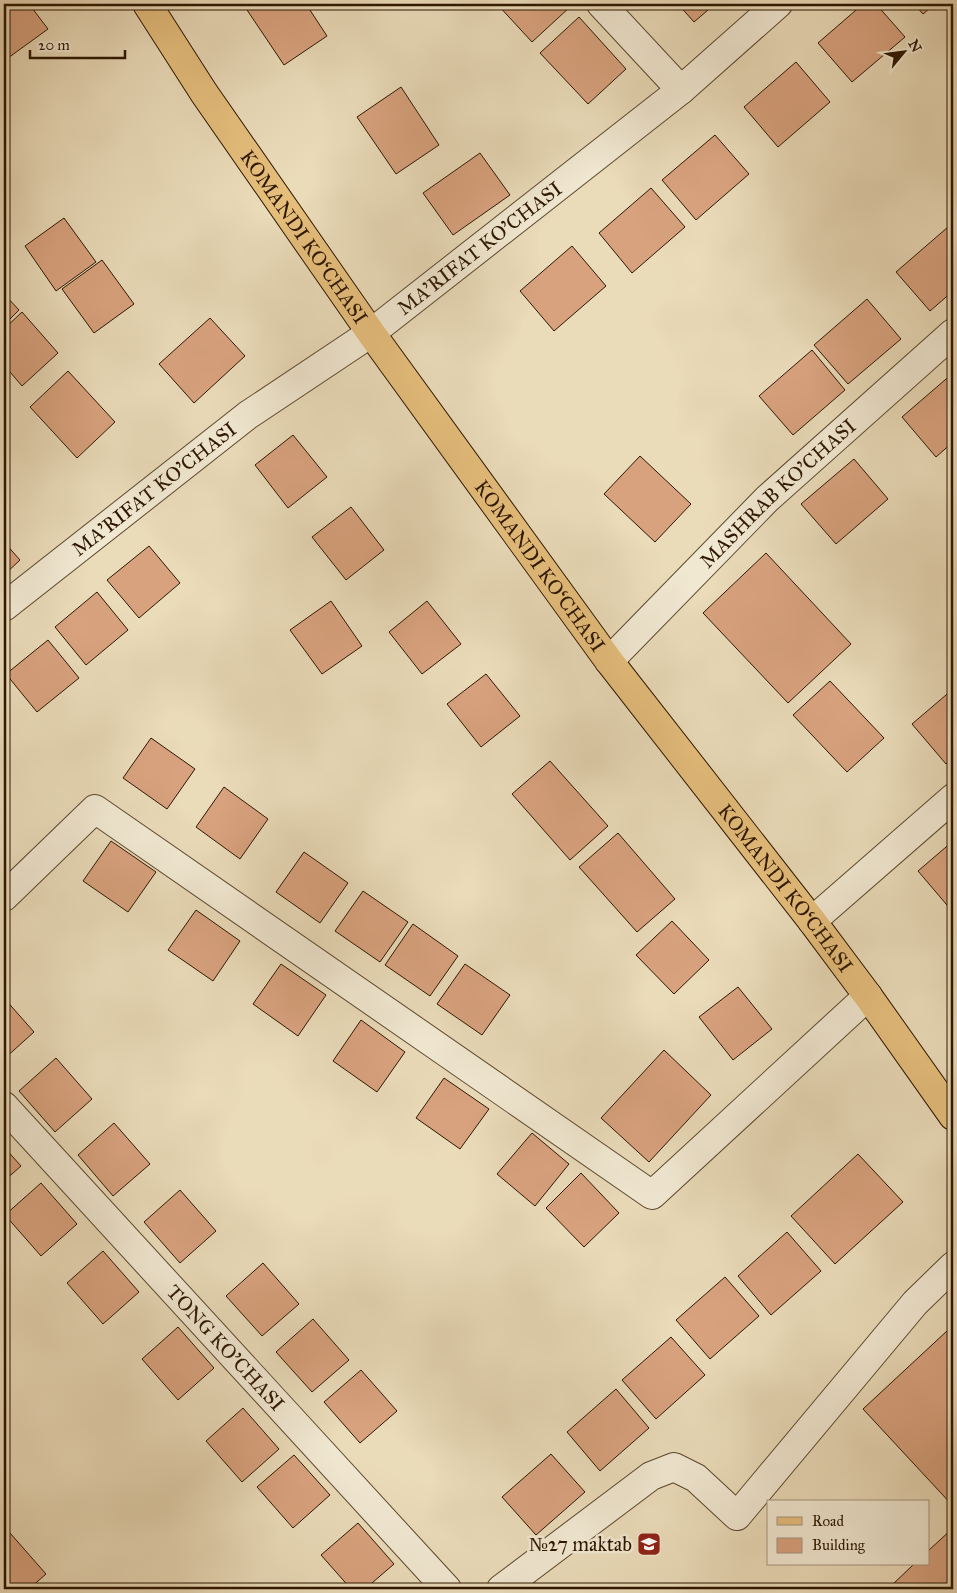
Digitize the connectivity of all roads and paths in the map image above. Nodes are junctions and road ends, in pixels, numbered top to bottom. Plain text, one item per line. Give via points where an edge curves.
1 (147, 4) edge
2 (602, 4) edge
3 (778, 4) edge
4 (681, 90) junction
5 (371, 333) junction
6 (953, 333) edge
7 (4, 607) edge
8 (609, 661) junction
9 (953, 798) edge
10 (4, 897) edge
11 (812, 921) junction
12 (868, 996) junction
13 (4, 1106) edge
14 (953, 1116) edge
15 (953, 1266) edge
16 (447, 1589) edge
17 (501, 1589) edge

1 - 5 main road, KOMANDI KO‘CHASI via 204,94
2 - 4 street
3 - 4 street, MA'RIFAT KO'CHASI
4 - 5 street, MA'RIFAT KO'CHASI
5 - 7 street, MA'RIFAT KO'CHASI via 248,416
5 - 8 main road, KOMANDI KO‘CHASI
6 - 8 street, MASHRAB KO'CHASI via 767,499
8 - 11 main road, KOMANDI KO‘CHASI
9 - 11 street
10 - 12 street via 95,808 652,1195
11 - 12 main road, KOMANDI KO‘CHASI
12 - 14 main road, KOMANDI KO‘CHASI
13 - 16 street, TONG KO'CHASI
15 - 17 street via 915,1303 737,1516 696,1478 674,1467 651,1476

